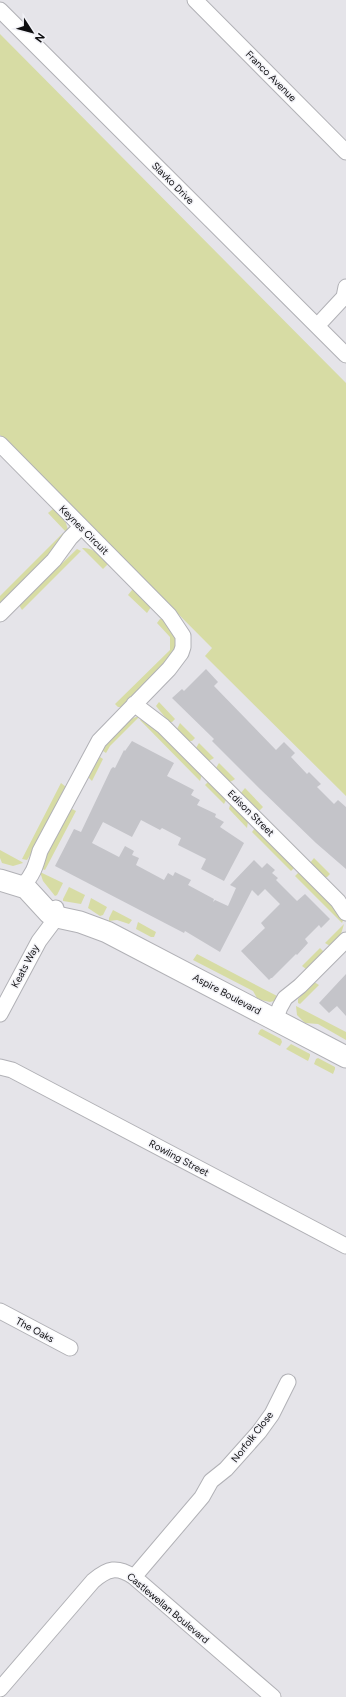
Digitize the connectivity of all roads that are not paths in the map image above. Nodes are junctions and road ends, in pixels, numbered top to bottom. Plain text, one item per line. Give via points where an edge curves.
1 (195, 0) edge
2 (0, 10) edge
3 (346, 152) edge
4 (346, 287) edge
5 (317, 326) junction
6 (346, 355) edge
7 (0, 444) edge
8 (85, 530) junction
9 (0, 614) edge
10 (138, 700) junction
11 (0, 868) edge
12 (0, 880) edge
13 (25, 880) junction
14 (344, 907) edge
15 (54, 912) junction
16 (346, 940) edge
17 (0, 1014) edge
18 (279, 1022) junction
19 (346, 1057) edge
20 (0, 1059) edge
21 (6, 1069) edge
22 (346, 1246) edge
23 (0, 1311) edge
24 (70, 1348) dead end
25 (288, 1382) dead end
26 (134, 1577) junction
27 (0, 1689) edge
28 (273, 1697) edge

1 - 3 street, Franco Avenue
2 - 5 street, Slavko Drive
4 - 5 street via 344,297
5 - 6 street, Slavko Drive
7 - 8 street, Keynes Circuit
8 - 9 street via 77,544 54,560
8 - 10 street, Keynes Circuit via 169,615 186,626 189,632 192,643 185,658 169,669
10 - 13 street, Keynes Circuit via 99,741 40,851 29,864
10 - 14 street, Edison Street
11 - 13 street
12 - 13 street
13 - 15 street via 30,891
15 - 17 street, Keats Way
15 - 18 street, Aspire Boulevard via 102,929
16 - 18 street via 285,998 280,1007
18 - 19 street, Aspire Boulevard
20 - 21 street, Rowling Street
21 - 22 street, Rowling Street
23 - 24 street, The Oaks
25 - 26 street, Norfolk Close via 266,1423 226,1470 218,1487 202,1497
26 - 27 street, Castlewellan Boulevard via 126,1572 112,1570 99,1576
26 - 28 street, Castlewellan Boulevard

